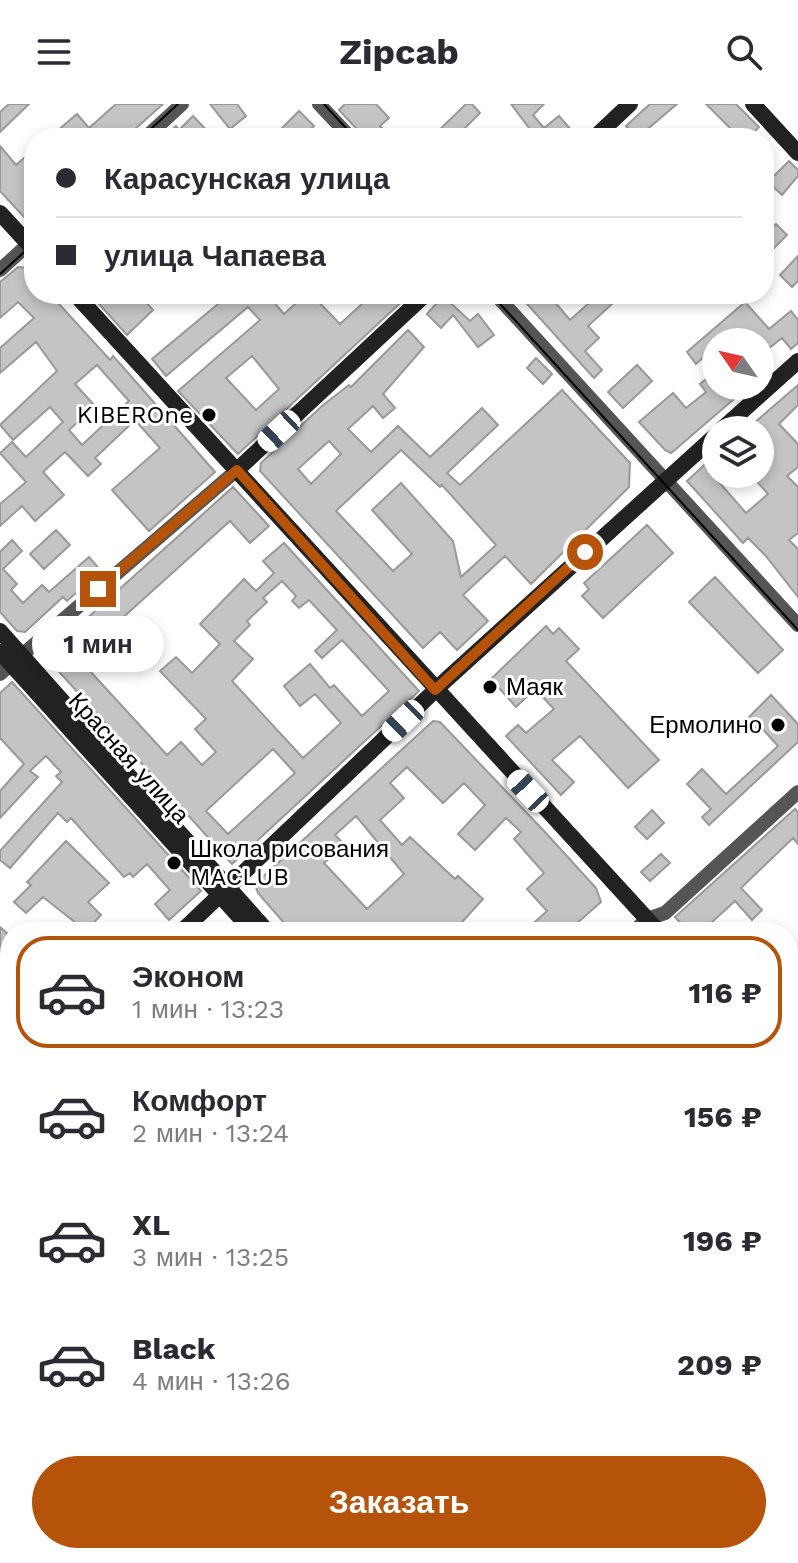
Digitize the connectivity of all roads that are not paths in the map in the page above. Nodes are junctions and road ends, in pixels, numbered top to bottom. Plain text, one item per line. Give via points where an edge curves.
1 (182, 104) edge
2 (319, 104) edge
3 (630, 104) edge
4 (753, 104) edge
5 (156, 128) edge
6 (342, 128) edge
7 (605, 128) edge
8 (798, 153) edge
9 (0, 213) edge
10 (24, 236) edge
11 (24, 250) edge
12 (0, 270) edge
13 (84, 304) edge
14 (415, 304) edge
15 (504, 304) edge
16 (798, 361) edge
17 (737, 416) edge
18 (702, 448) edge
19 (237, 470) junction
20 (665, 481) junction
21 (798, 625) edge
22 (0, 631) edge
23 (8, 661) edge
24 (435, 690) junction
25 (798, 792) edge
26 (225, 892) junction
27 (647, 919) junction
28 (192, 922) edge
29 (246, 922) edge
30 (257, 922) edge
31 (644, 922) edge
32 (650, 922) edge

1 - 5 street
2 - 6 street
3 - 7 street
4 - 8 street
9 - 10 street
11 - 12 street
13 - 19 street
14 - 19 street
15 - 20 street
16 - 17 street
18 - 20 street
19 - 23 street
19 - 24 street
20 - 21 street
20 - 24 street
22 - 23 street, Красная улица
23 - 26 street, Красная улица
24 - 26 street
24 - 27 street
25 - 27 street via 665,913
26 - 28 street
26 - 29 street, Красная улица
26 - 30 street, Красная улица
27 - 31 street
27 - 32 street

